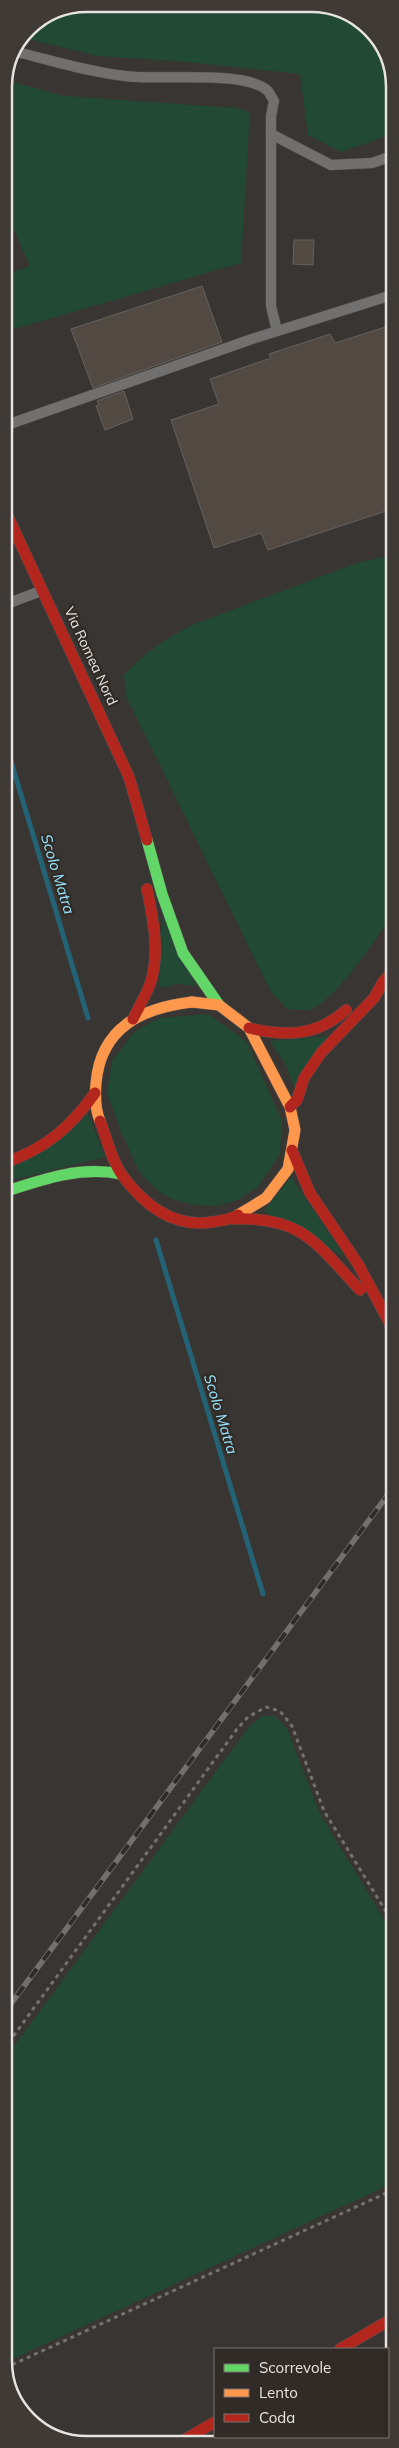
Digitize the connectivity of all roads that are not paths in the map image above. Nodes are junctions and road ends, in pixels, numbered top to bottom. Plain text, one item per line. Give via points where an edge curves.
1 (21, 53) edge
2 (271, 134) junction
3 (386, 158) edge
4 (386, 297) edge
5 (277, 331) junction
6 (12, 423) edge
7 (12, 525) edge
8 (44, 590) junction
9 (12, 600) edge
10 (140, 821) junction
11 (386, 979) edge
12 (383, 982) junction
13 (219, 1005) junction
14 (132, 1019) junction
15 (249, 1028) junction
16 (95, 1093) junction
17 (290, 1108) junction
18 (292, 1150) junction
19 (12, 1160) edge
20 (121, 1174) junction
21 (12, 1189) edge
22 (232, 1219) junction
23 (386, 1316) joint
24 (386, 2322) edge
25 (342, 2348) edge
26 (214, 2423) edge
27 (192, 2436) edge

1 - 2 lane via 126,76 220,78 250,83 268,91 274,101
2 - 3 lane via 331,165 372,163
2 - 5 lane via 271,306
4 - 5 lane
5 - 6 lane
7 - 8 main road, Via Romea Nord
8 - 9 lane
8 - 10 main road, Via Romea Nord via 129,777
10 - 13 main road, Via Romea Nord via 183,953
10 - 14 main road, Via Romea Nord via 156,955 148,991
11 - 12 main road
12 - 15 main road via 362,994 322,1029 306,1034 270,1034
12 - 17 main road via 374,998 321,1053 304,1078
13 - 14 main road via 192,1002 165,1005
13 - 15 main road
14 - 16 main road via 116,1033 105,1049 97,1070
15 - 17 main road
16 - 19 main road via 76,1121 44,1147
16 - 20 main road via 98,1116
17 - 18 main road via 294,1130
18 - 22 main road via 288,1169 266,1198
18 - 23 main road via 300,1175 316,1204 353,1257
20 - 21 main road via 108,1170 57,1175
20 - 22 main road via 153,1208 174,1220 200,1224
22 - 23 main road via 255,1216 296,1226
24 - 25 main road
26 - 27 main road

